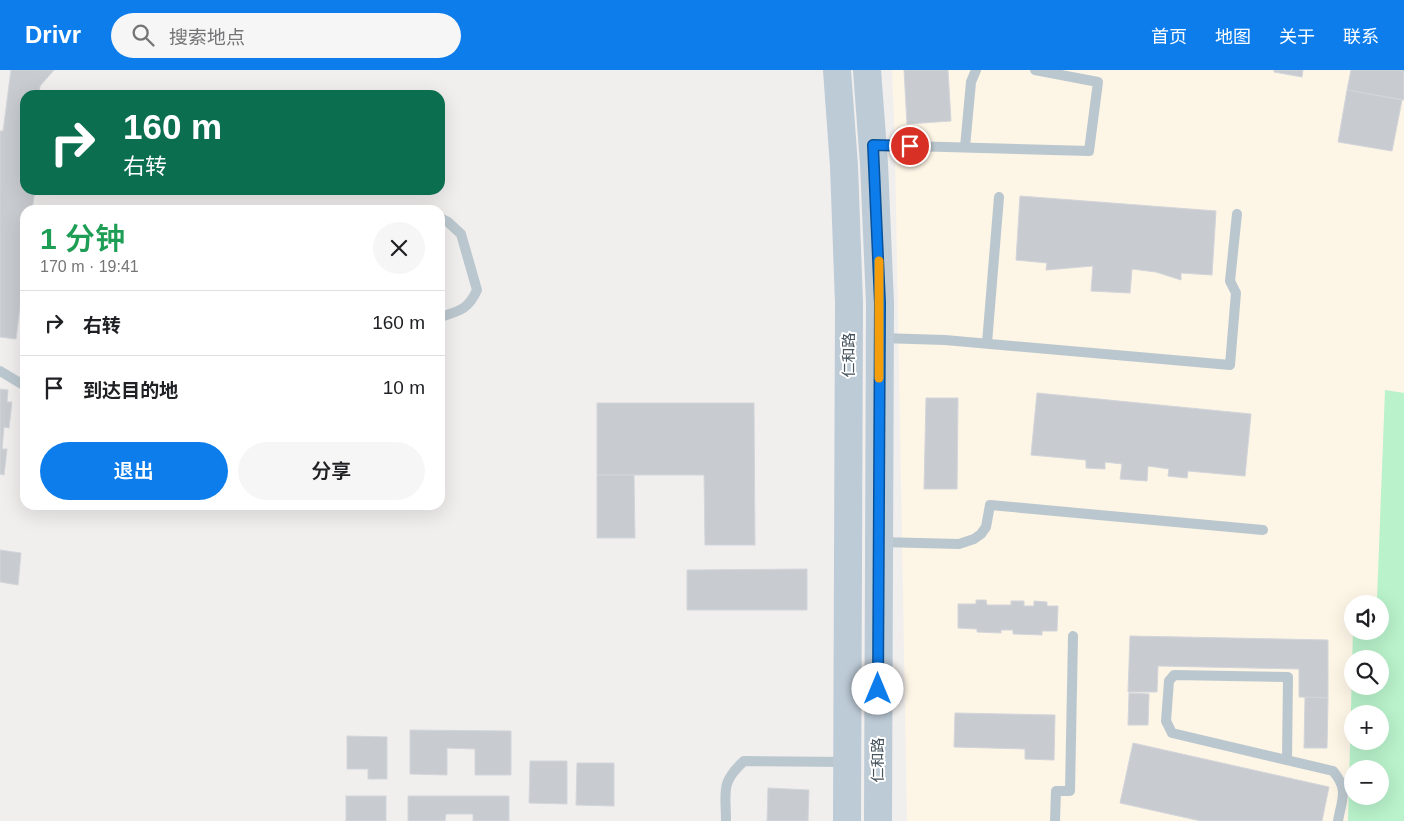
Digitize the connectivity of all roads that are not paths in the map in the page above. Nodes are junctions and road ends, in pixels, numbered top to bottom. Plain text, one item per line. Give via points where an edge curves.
1 (837, 70) edge
2 (867, 70) edge
3 (976, 70) edge
4 (1035, 70) edge
5 (873, 145) junction
6 (964, 147) junction
7 (1000, 197) dead end
8 (1237, 214) dead end
9 (445, 220) edge
10 (445, 316) edge
11 (880, 338) junction
12 (987, 343) junction
13 (0, 371) edge
14 (20, 383) edge
15 (1263, 530) dead end
16 (879, 542) junction
17 (1073, 636) dead end
18 (1286, 760) junction
19 (848, 762) junction
20 (726, 821) edge
21 (847, 821) edge
22 (878, 821) edge
23 (1055, 821) edge
24 (1338, 821) edge

1 - 19 main road, 仁和路 via 849,303
2 - 5 main road, 仁和路
3 - 6 lane via 971,82
4 - 6 lane via 1098,82 1089,150
5 - 6 lane
5 - 11 main road, 仁和路
7 - 12 lane
8 - 12 lane via 1230,281 1236,293 1230,365
9 - 10 lane via 461,234 477,290 467,307
11 - 12 lane
11 - 16 main road, 仁和路
13 - 14 lane
15 - 16 lane via 990,505 986,527 981,534 959,544
16 - 22 main road, 仁和路
17 - 23 lane via 1070,791 1056,791
18 - 18 lane via 1172,733 1166,721 1169,681 1174,675 1288,677
18 - 24 lane via 1333,771 1344,790
19 - 20 lane via 744,761 726,782
19 - 21 main road, 仁和路

